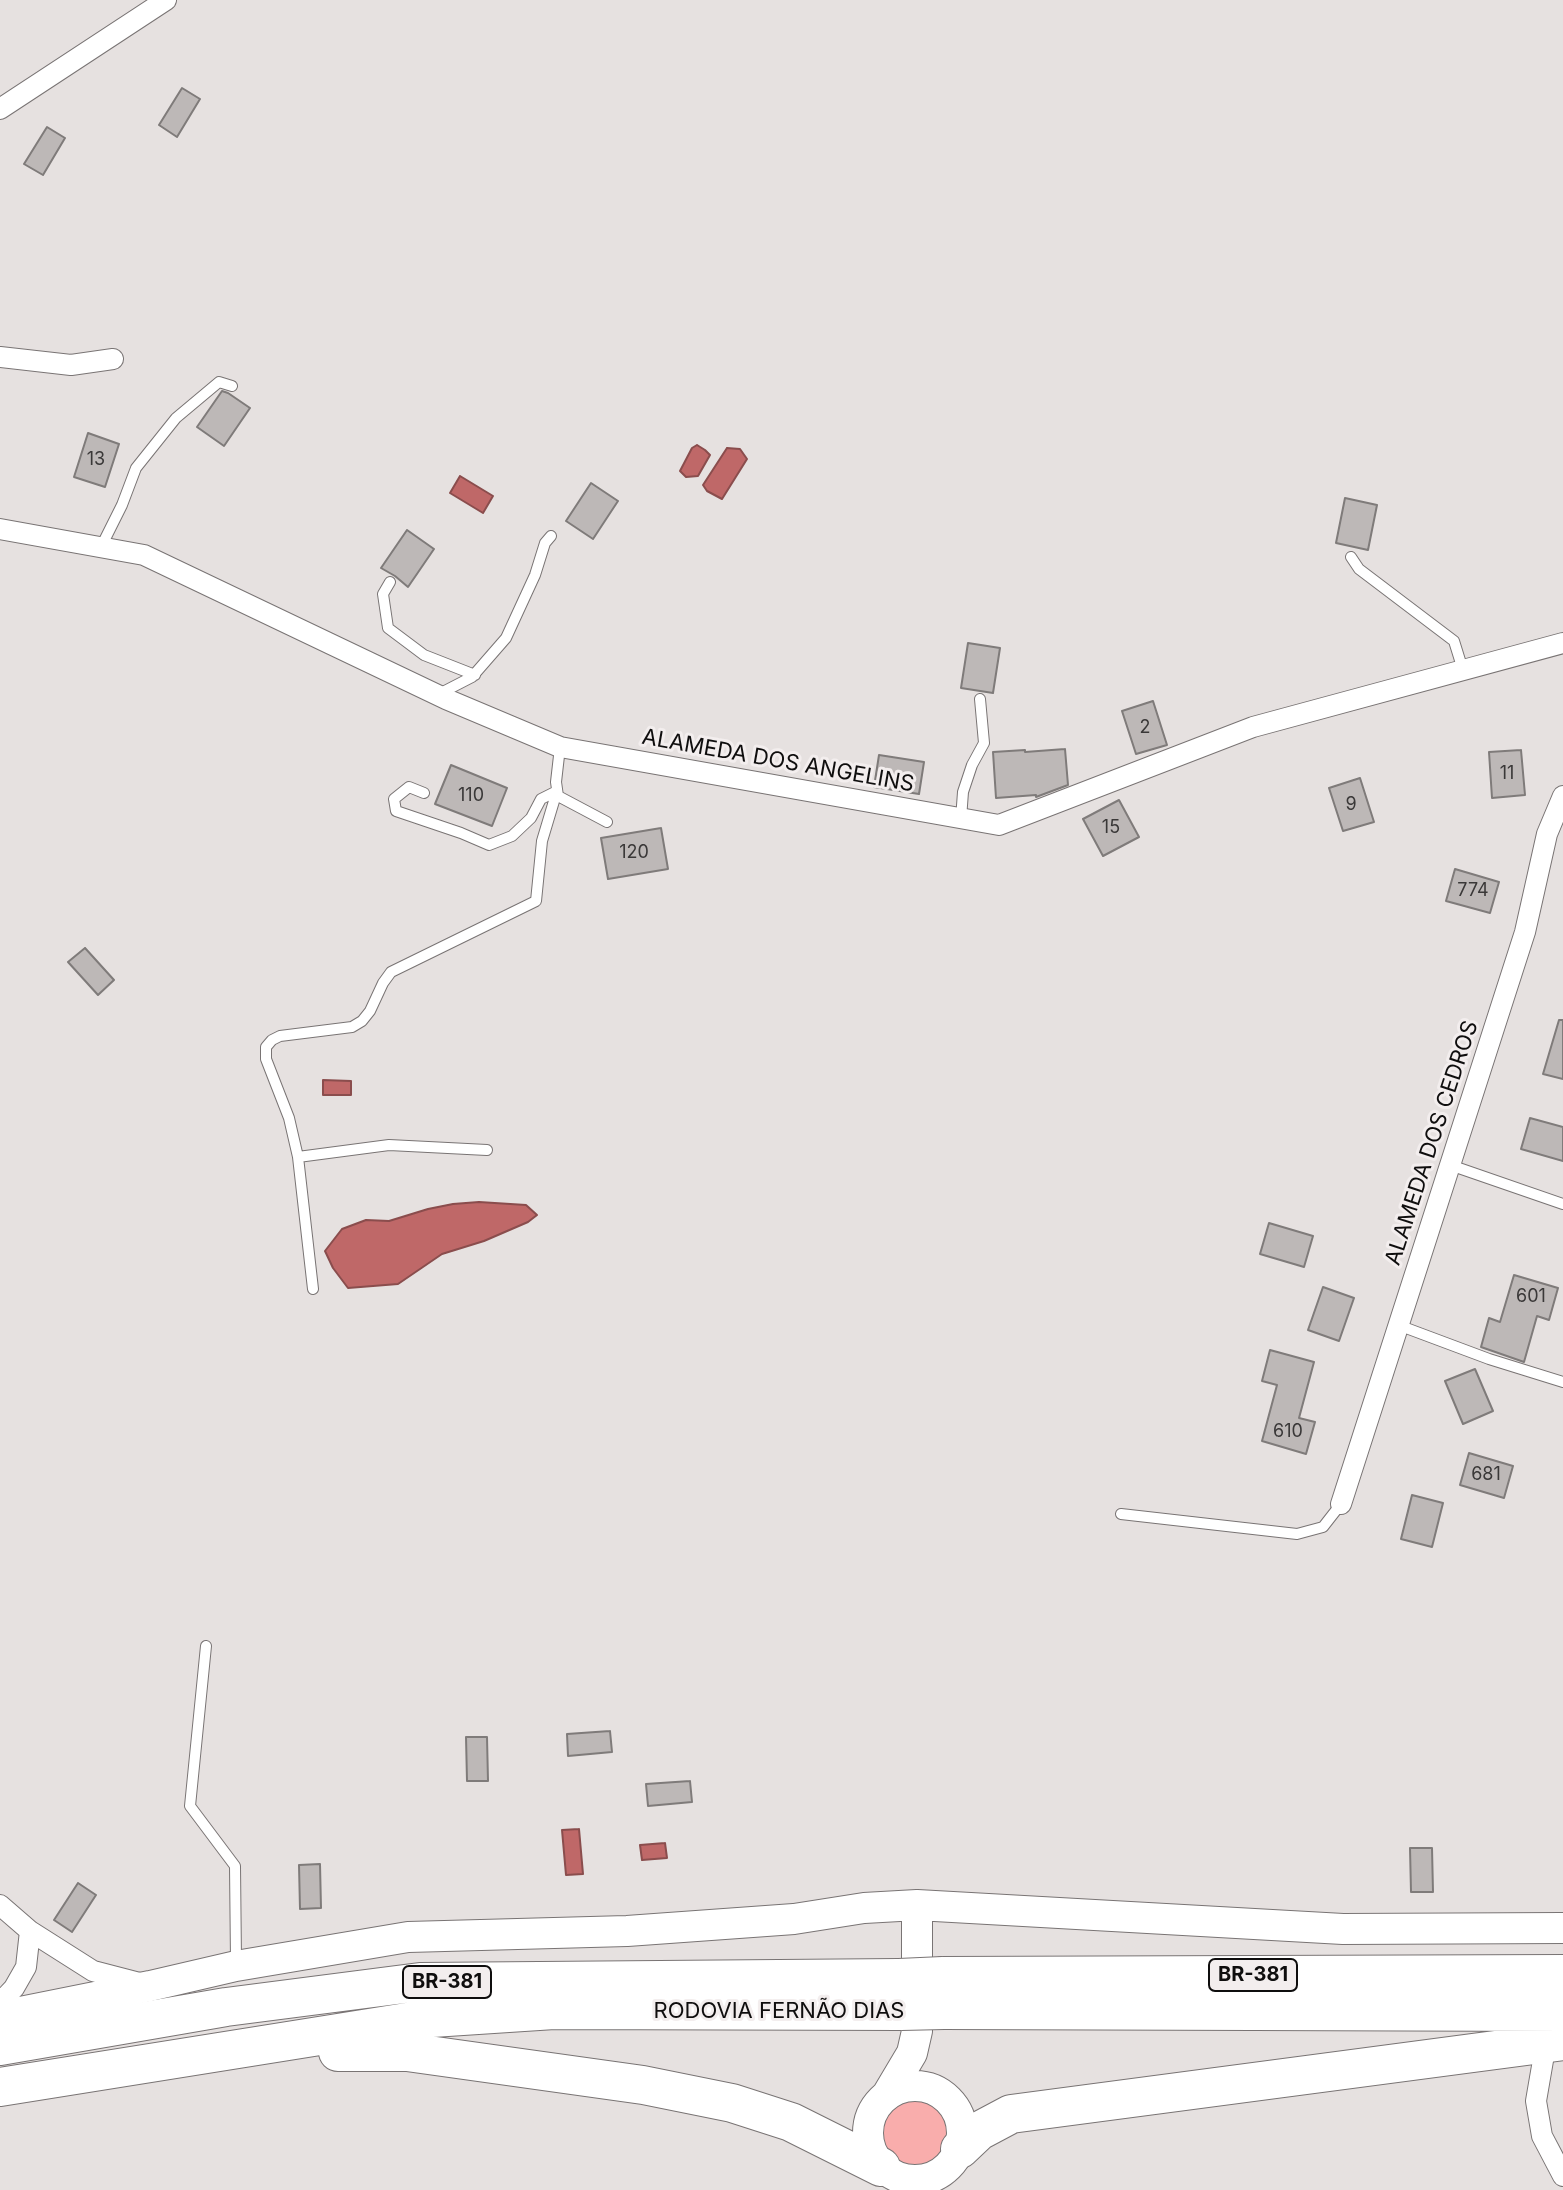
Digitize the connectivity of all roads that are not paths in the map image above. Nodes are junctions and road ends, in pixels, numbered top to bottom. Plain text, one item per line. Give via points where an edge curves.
1 (166, 0) edge
2 (0, 109) edge
3 (0, 357) edge
4 (113, 359) dead end
5 (232, 386) dead end
6 (0, 529) edge
7 (551, 536) dead end
8 (101, 547) junction
9 (1351, 557) dead end
10 (390, 582) dead end
11 (1563, 643) edge
12 (1463, 670) junction
13 (475, 675) junction
14 (437, 695) junction
15 (980, 699) dead end
16 (560, 747) junction
17 (557, 791) junction
18 (424, 793) dead end
19 (1563, 796) edge
20 (961, 819) junction
21 (607, 822) dead end
22 (487, 1150) dead end
23 (298, 1157) junction
24 (1450, 1165) junction
25 (1563, 1204) edge
26 (313, 1289) dead end
27 (1398, 1325) junction
28 (1563, 1382) edge
29 (1341, 1504) joint
30 (1121, 1514) dead end
31 (206, 1646) dead end
32 (0, 1905) edge
33 (917, 1905) junction
34 (1563, 1928) edge
35 (30, 1931) junction
36 (236, 1966) junction
37 (1563, 1974) edge
38 (150, 1986) junction
39 (921, 2001) junction
40 (0, 2003) edge
41 (0, 2016) edge
42 (1557, 2032) edge
43 (0, 2046) edge
44 (227, 2052) junction
45 (0, 2087) edge
46 (936, 2091) junction
47 (887, 2095) junction
48 (952, 2170) edge
49 (1563, 2176) edge
50 (899, 2179) edge

1 - 2 street
3 - 4 street via 71,365
5 - 8 lane via 219,382 176,418 136,468
6 - 8 street, ALAMEDA DOS ANGELINS
7 - 13 lane via 506,638
8 - 14 street, ALAMEDA DOS ANGELINS via 144,555
9 - 12 lane via 1359,569 1454,641
10 - 13 lane via 383,594 388,628 424,655
11 - 12 street, ALAMEDA DOS ANGELINS
12 - 20 street, ALAMEDA DOS ANGELINS via 1253,727 999,825
13 - 14 lane
14 - 16 street, ALAMEDA DOS ANGELINS
15 - 20 lane via 984,743 963,792
16 - 17 lane
16 - 20 street, ALAMEDA DOS ANGELINS
17 - 18 lane via 541,799 512,836 489,845 396,811 394,799 409,787
17 - 21 lane
17 - 23 lane via 542,841 536,901 391,972 370,1011 352,1027 280,1036 266,1047
19 - 24 street, ALAMEDA DOS CEDROS via 1547,834 1525,932
22 - 23 lane via 389,1145
23 - 26 lane
24 - 25 lane
24 - 27 street, ALAMEDA DOS CEDROS
27 - 28 lane
27 - 29 street, ALAMEDA DOS CEDROS
29 - 30 lane via 1323,1527 1297,1534
31 - 36 lane via 190,1806 235,1866
32 - 35 street
33 - 34 main road, BR-381 via 1343,1929
33 - 36 main road, BR-381 via 627,1931 408,1937
33 - 39 main road
35 - 38 street via 93,1971
35 - 40 street via 26,1967
36 - 38 main road, BR-381
37 - 39 highway, RODOVIA FERNÃO DIAS / BR-381
38 - 41 main road, BR-381
39 - 42 highway, RODOVIA FERNÃO DIAS / BR-381
39 - 43 highway, RODOVIA FERNÃO DIAS / BR-381 via 420,1982 226,2007
39 - 44 highway, RODOVIA FERNÃO DIAS / BR-381 via 432,2018
39 - 46 main road
39 - 47 main road via 912,2053
42 - 48 highway via 1011,2114 979,2131
42 - 49 street via 1536,2101 1542,2136
44 - 45 highway, RODOVIA FERNÃO DIAS / BR-381
44 - 50 highway via 407,2052 643,2085 732,2103 791,2122
46 - 47 main road via 911,2086
46 - 48 main road via 956,2109 961,2122 963,2135
47 - 50 main road via 871,2116 869,2143 873,2156
48 - 50 main road via 917,2181

